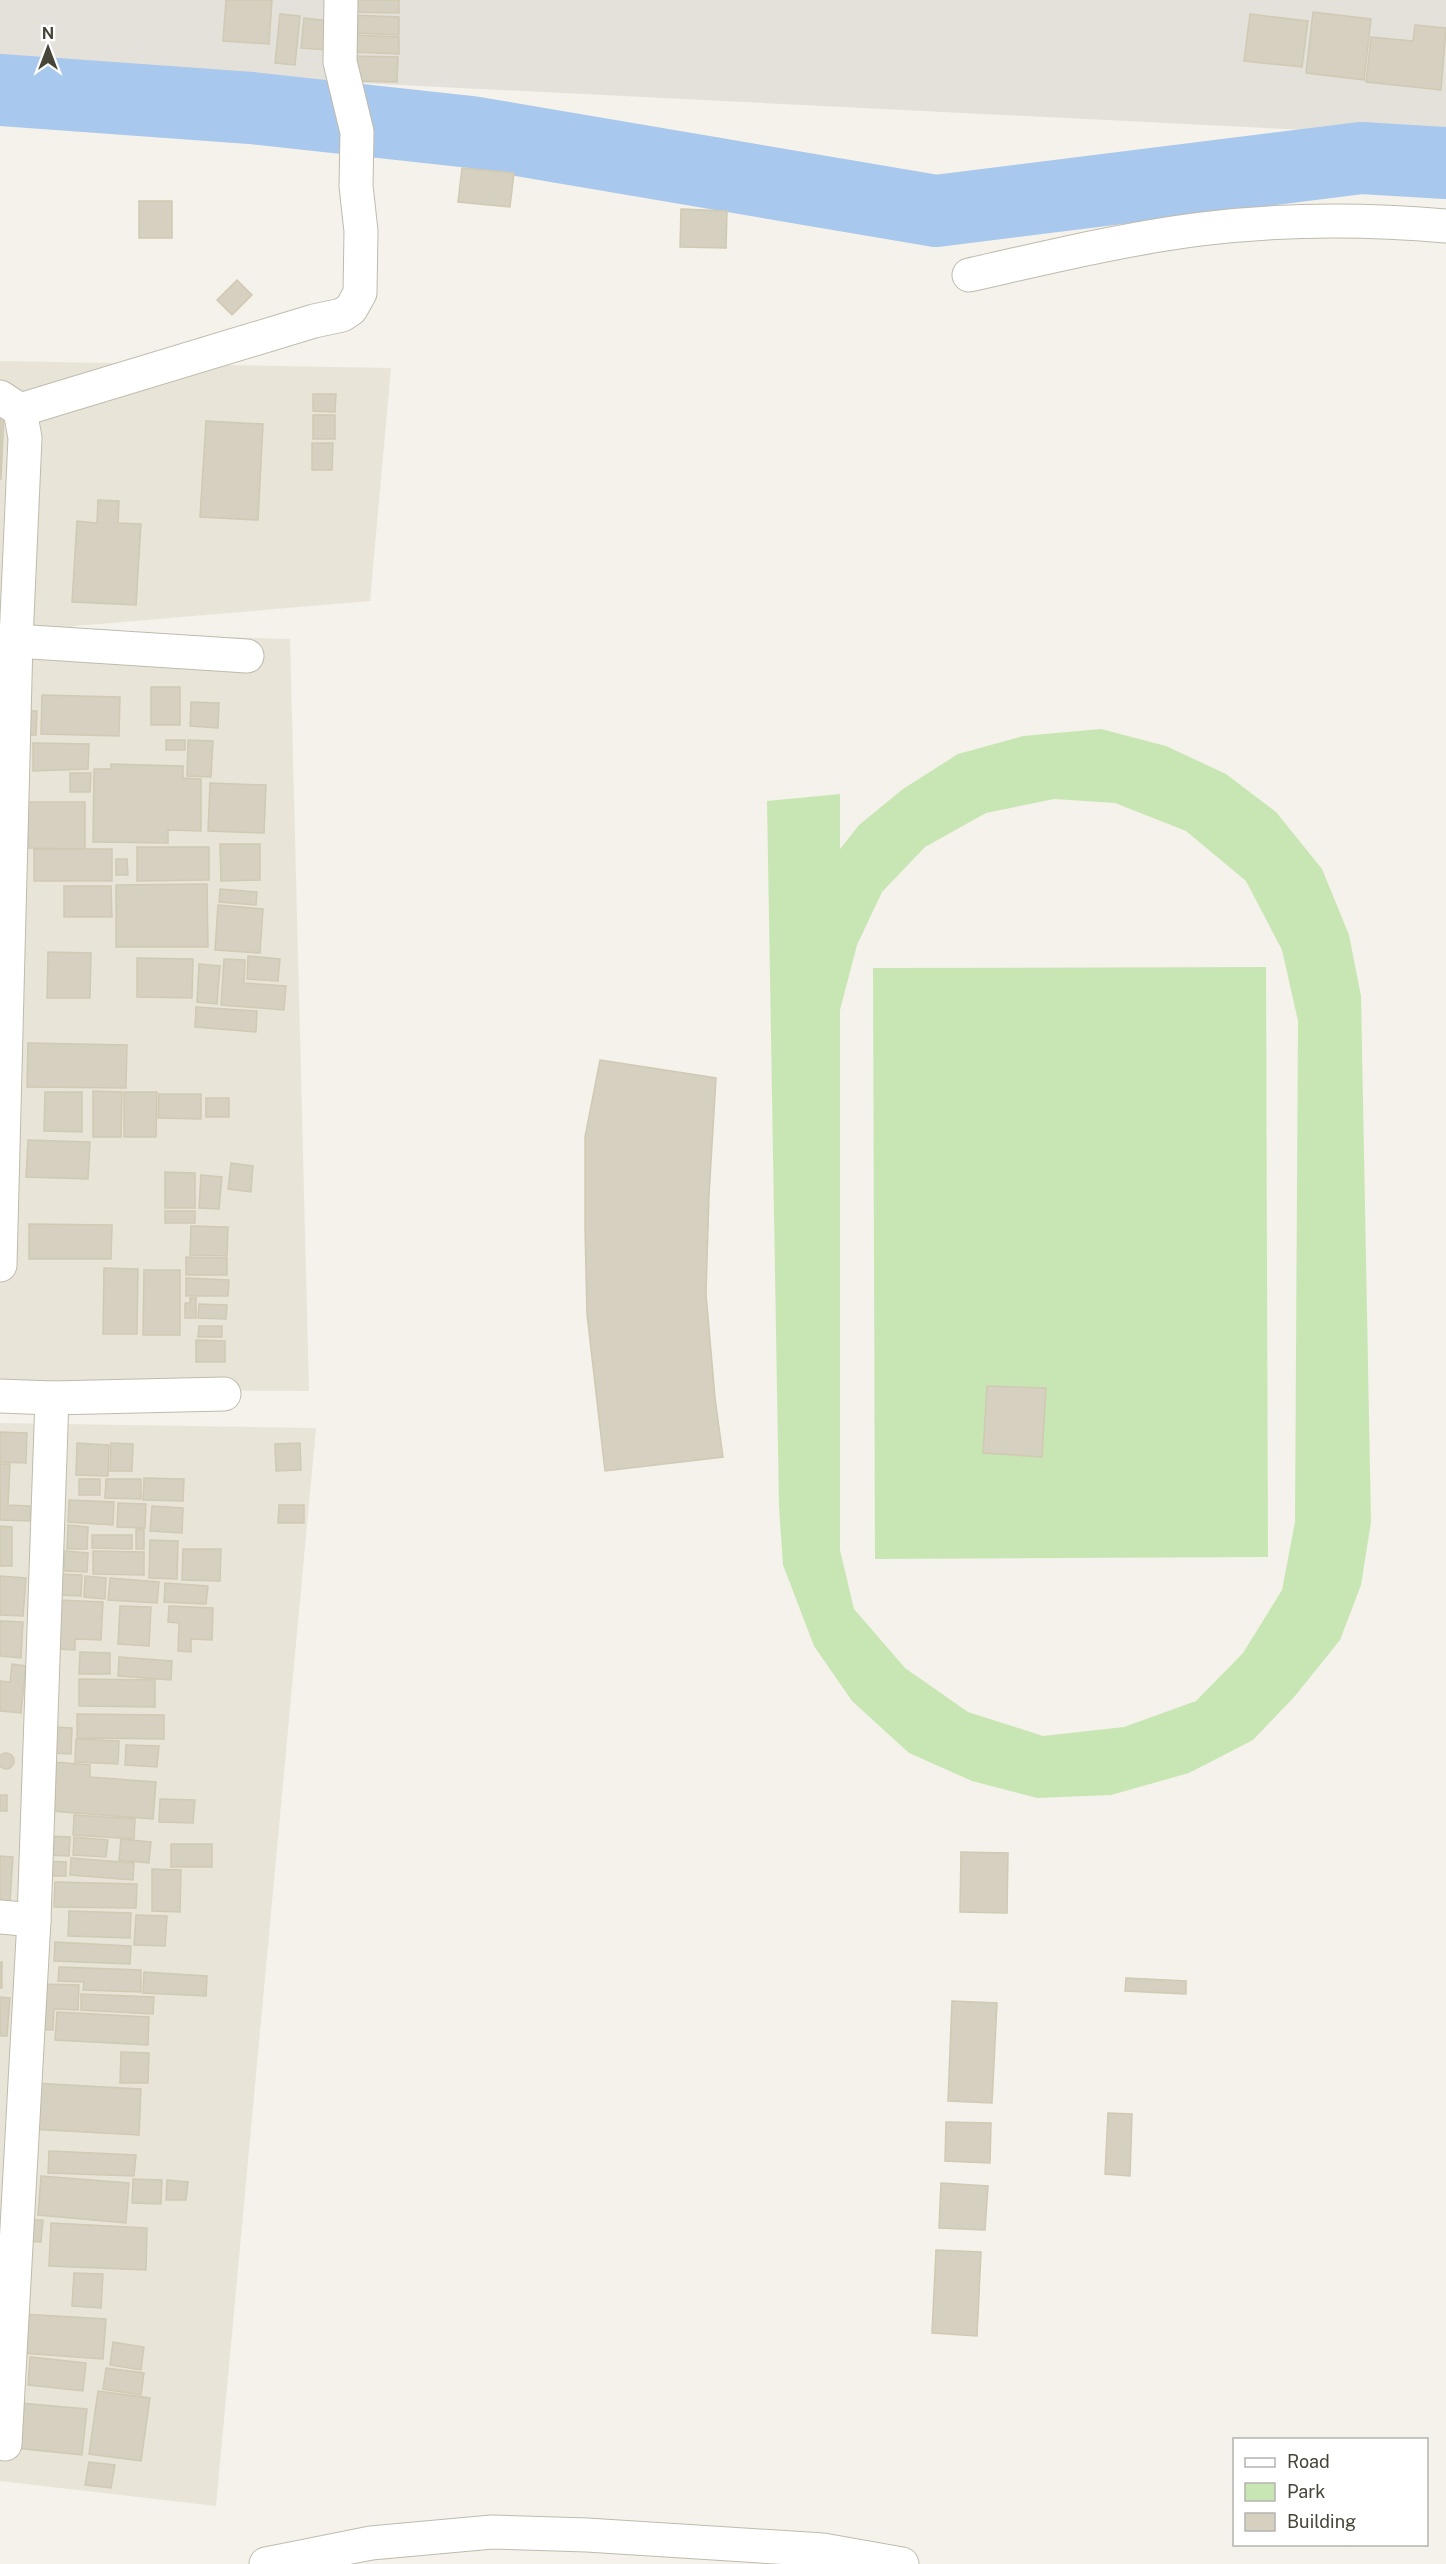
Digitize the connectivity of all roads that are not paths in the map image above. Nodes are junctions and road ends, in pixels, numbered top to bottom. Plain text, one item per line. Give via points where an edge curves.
1 (341, 0) edge
2 (1446, 225) edge
3 (969, 275) dead end
4 (10, 404) edge
5 (8, 640) edge
6 (247, 656) dead end
7 (0, 1265) edge
8 (224, 1394) dead end
9 (0, 1396) edge
10 (52, 1398) junction
11 (0, 1917) edge
12 (34, 1920) junction
13 (5, 2444) dead end
14 (266, 2564) edge
15 (902, 2564) edge

1 - 4 street via 340,62 357,132 356,186 361,231 360,293 351,309
2 - 3 street via 1269,223 1212,228 1091,247
4 - 5 street via 25,438
5 - 6 street
5 - 7 street
8 - 10 street
9 - 10 street
10 - 12 street
11 - 12 street
12 - 13 street
14 - 15 street via 371,2543 492,2532 824,2550

